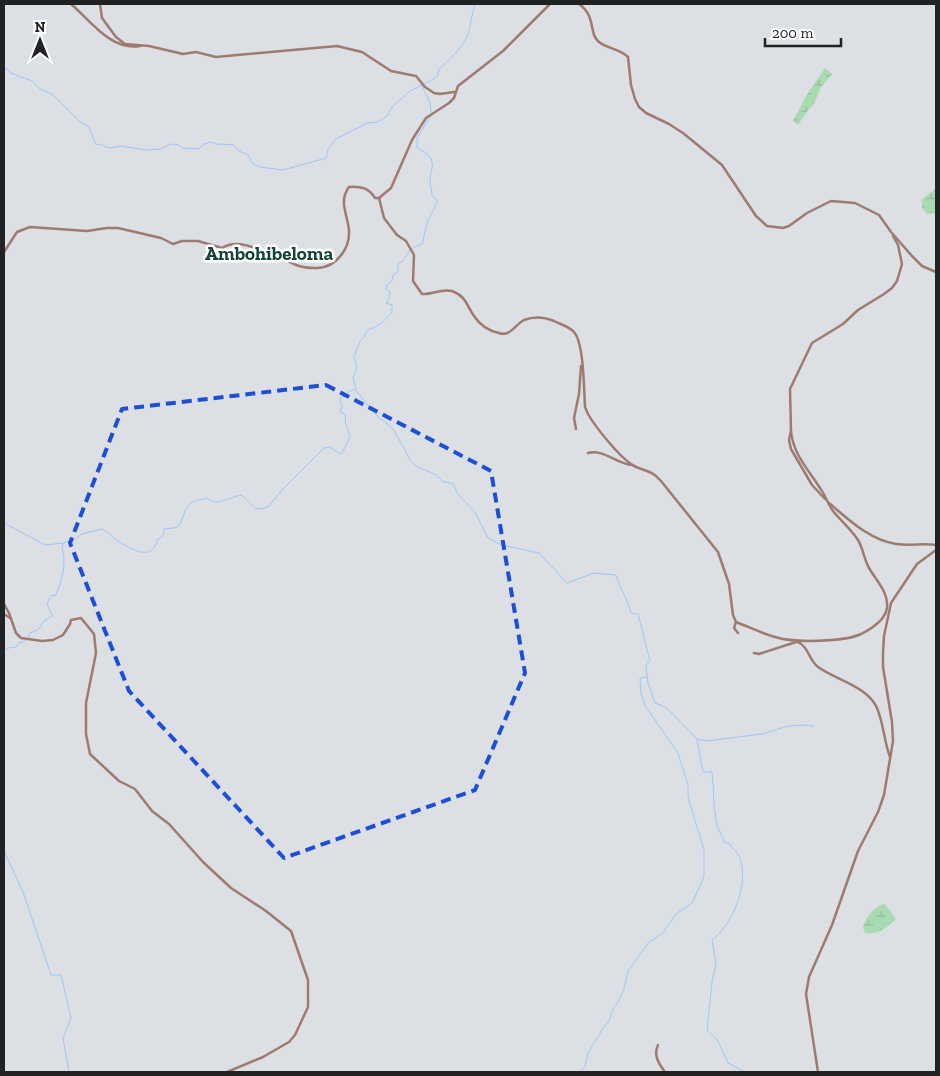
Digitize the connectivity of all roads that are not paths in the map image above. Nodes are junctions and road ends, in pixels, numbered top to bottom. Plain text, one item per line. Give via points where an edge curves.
1 (71, 4) edge
2 (100, 4) edge
3 (550, 4) edge
4 (579, 4) edge
5 (144, 46) junction
6 (455, 92) junction
7 (380, 198) junction
8 (891, 232) junction
9 (4, 252) edge
10 (936, 272) edge
11 (581, 362) junction
12 (576, 429) dead end
13 (588, 453) dead end
14 (632, 466) junction
15 (828, 501) junction
16 (929, 545) junction
17 (936, 545) edge
18 (936, 550) edge
19 (930, 553) junction
20 (4, 604) edge
21 (890, 607) junction
22 (887, 610) junction
23 (4, 614) edge
24 (11, 619) junction
25 (736, 622) junction
26 (738, 633) dead end
27 (791, 640) junction
28 (798, 642) junction
29 (754, 653) dead end
30 (891, 758) junction
31 (658, 1045) dead end
32 (227, 1072) edge
33 (665, 1072) edge
34 (818, 1072) edge

1 - 5 street via 113,42 132,48
2 - 5 street via 102,18 116,37 125,44
3 - 6 street via 503,50 464,80
4 - 8 street via 589,14 594,36 599,42 628,57 631,85 639,107 683,133 722,165 766,226 790,226 820,205 836,201 855,203 869,209 879,215
5 - 6 street via 216,57 337,46 362,52 391,71 416,76 429,90 440,94
6 - 7 street via 449,103 430,115 412,140 391,188
7 - 9 street via 358,186 350,187 345,193 348,242 340,258 331,266 322,268 292,264 275,252 242,244 229,244 222,248 198,241 173,244 162,238 118,228 88,231 30,227 17,232
7 - 11 street via 384,218 406,241 414,255 413,281 422,294 452,291 468,303 480,323 500,334 506,335 518,324 535,317 553,321 574,331
8 - 10 street via 922,266
8 - 15 street via 902,264 897,281 843,324 812,343 790,389 789,440 812,485
11 - 12 street via 574,418
11 - 14 street via 585,408
13 - 14 street via 600,452
14 - 25 street via 656,475 718,552 726,572
15 - 16 street via 853,523 883,540 905,545
15 - 22 street via 859,542 884,591
16 - 17 street
16 - 19 street
18 - 19 street
19 - 21 street via 910,574
20 - 24 street
21 - 22 street
21 - 30 street via 884,636 883,667 892,722
22 - 27 street via 877,625 848,639
23 - 24 street
24 - 32 street via 19,637 49,641 62,635 71,620 81,618 85,621 94,634 96,653 86,703 90,754 119,781 135,789 152,811 231,888 281,922 293,935 308,980 305,1016 289,1042
25 - 26 street via 734,628
25 - 27 street via 776,638
27 - 28 street
28 - 29 street
28 - 30 street via 816,665 862,691 873,701
30 - 34 street via 878,812 858,851 806,986
31 - 33 street via 658,1064

